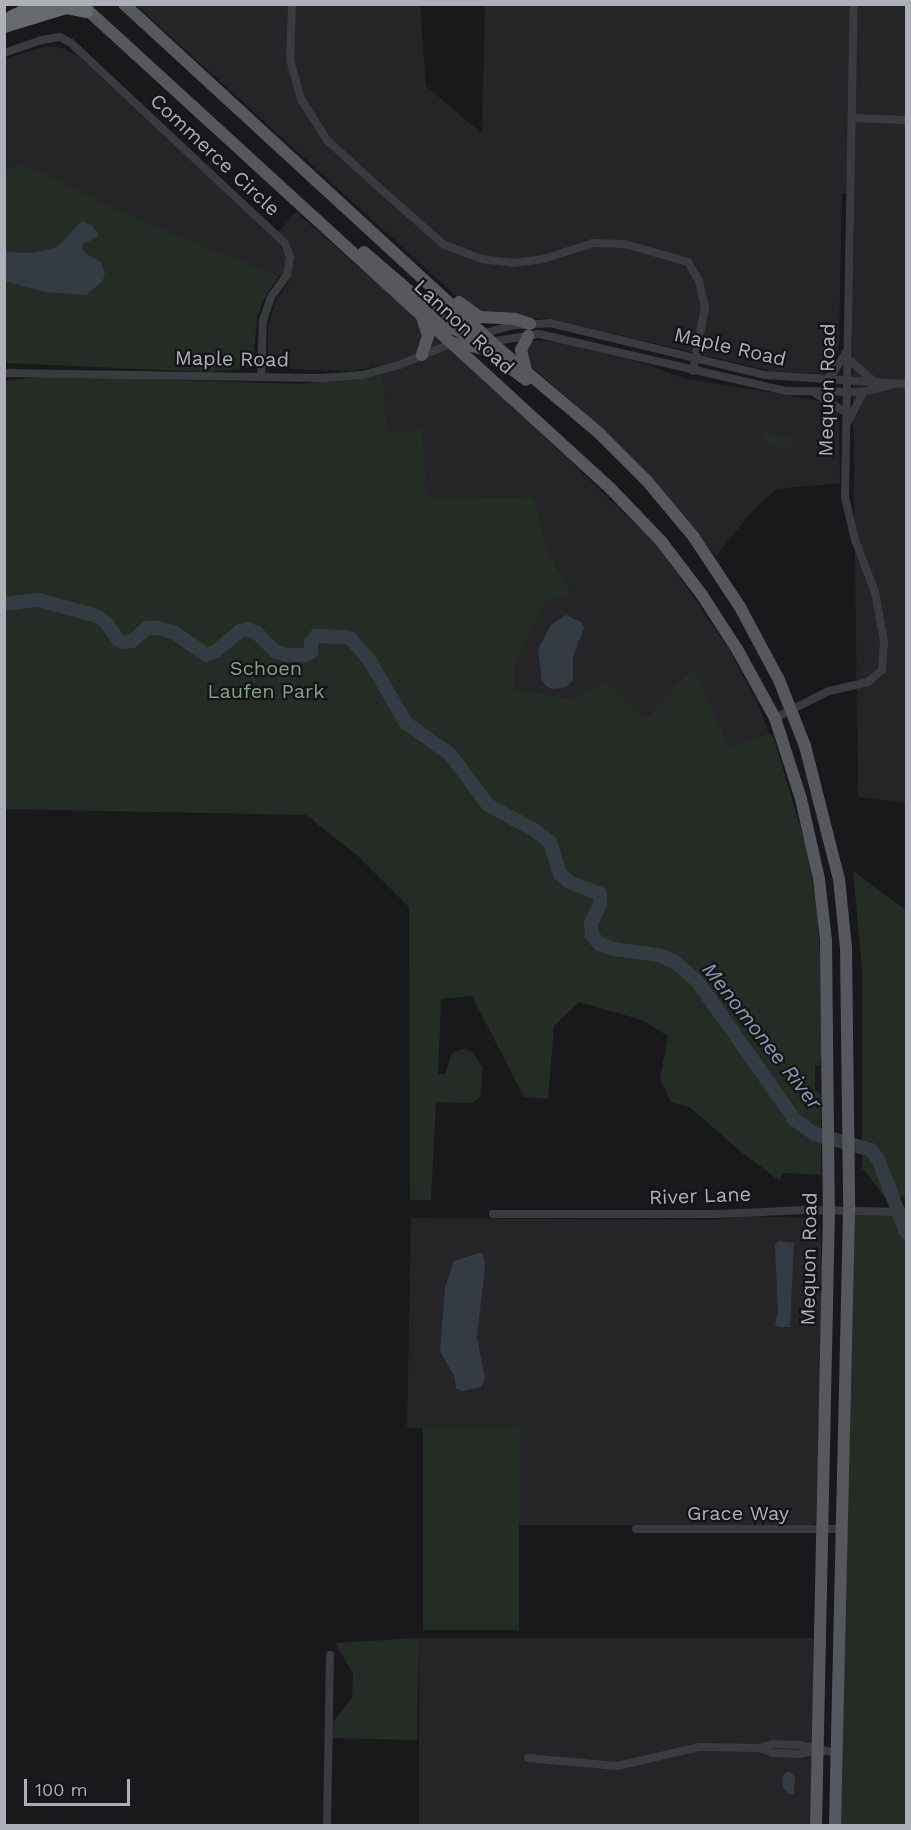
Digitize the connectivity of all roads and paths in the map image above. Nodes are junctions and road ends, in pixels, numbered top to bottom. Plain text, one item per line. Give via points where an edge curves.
1 (40, 4) edge
2 (124, 4) edge
3 (292, 4) edge
4 (854, 4) edge
5 (84, 8) edge
6 (4, 20) edge
7 (4, 26) edge
8 (4, 53) edge
9 (853, 118) junction
10 (906, 120) edge
11 (340, 241) junction
12 (400, 257) junction
13 (421, 314) junction
14 (529, 330) junction
15 (481, 338) junction
16 (453, 343) junction
17 (848, 348) junction
18 (422, 355) junction
19 (696, 358) junction
20 (847, 358) junction
21 (527, 371) junction
22 (693, 371) junction
23 (4, 373) edge
24 (261, 376) junction
25 (827, 379) junction
26 (847, 379) junction
27 (874, 381) junction
28 (897, 384) junction
29 (906, 384) edge
30 (551, 392) junction
31 (811, 392) junction
32 (847, 392) junction
33 (863, 392) junction
34 (846, 412) junction
35 (846, 426) junction
36 (791, 709) junction
37 (775, 718) junction
38 (830, 1210) junction
39 (849, 1212) junction
40 (906, 1212) edge
41 (494, 1214) dead end
42 (827, 1358) junction
43 (844, 1358) junction
44 (636, 1529) dead end
45 (823, 1530) junction
46 (841, 1530) junction
47 (330, 1655) dead end
48 (817, 1750) junction
49 (836, 1752) junction
50 (528, 1758) dead end
51 (327, 1826) edge
52 (816, 1826) edge
53 (835, 1826) edge

1 - 6 highway
2 - 12 main road, Lannon Road
3 - 19 street via 290,60 301,99 327,140 404,210 444,244 481,259 512,263 543,259 593,243 625,244 688,262 699,281 705,307
4 - 9 street, Mequon Road
5 - 7 highway via 66,8
5 - 11 main road, Lannon Road
8 - 24 street, Commerce Circle via 60,37 71,43 285,243 290,257 287,274 271,297 262,320
9 - 10 street
9 - 17 street, Mequon Road
11 - 13 main road, Lannon Road
11 - 15 main road via 357,247 452,328
12 - 14 main road via 427,274 471,312 480,317 515,319
12 - 15 main road, Lannon Road
13 - 16 main road, Lannon Road
13 - 18 main road via 428,336
14 - 15 street, Maple Road
14 - 15 street, Maple Road
14 - 19 street, Maple Road via 557,324
14 - 21 main road via 521,350
14 - 22 street, Maple Road
15 - 16 street, Maple Road
15 - 16 street, Maple Road
15 - 21 main road, Lannon Road
16 - 18 street, Maple Road
16 - 30 main road via 491,353 532,385
16 - 37 main road, Lannon Road via 610,488 661,542 737,649
17 - 20 street, Mequon Road
17 - 25 street
18 - 24 street, Maple Road via 363,375
19 - 22 street
19 - 25 street, Maple Road via 780,377
20 - 26 street, Mequon Road
20 - 27 street
21 - 30 main road, Lannon Road
22 - 31 street, Maple Road via 771,389
23 - 24 street, Maple Road
25 - 26 street, Maple Road
26 - 27 street, Maple Road
26 - 32 street, Mequon Road
27 - 28 street, Maple Road
28 - 29 street, Maple Road
28 - 33 street, Maple Road
30 - 36 main road, Lannon Road via 647,481 693,536 740,607
31 - 32 street, Maple Road
31 - 34 street
32 - 33 street, Maple Road
32 - 34 street, Mequon Road
33 - 35 street
34 - 35 street, Mequon Road
35 - 36 street, Mequon Road via 845,497 855,540 875,592 884,642 882,670 868,682 829,691
36 - 37 street, Mequon Road
36 - 39 main road, Mequon Road via 806,746 839,879 846,948
37 - 38 main road, Mequon Road via 801,799 819,879 826,940
38 - 39 street, River Lane
38 - 41 street, River Lane
38 - 42 main road, Mequon Road
39 - 40 street, River Lane
39 - 43 main road, Mequon Road
42 - 43 main road
42 - 45 main road, Mequon Road
43 - 46 main road, Mequon Road
44 - 45 street, Grace Way
45 - 46 street, Grace Way
45 - 48 main road, Mequon Road
46 - 49 main road, Mequon Road
47 - 51 street
48 - 49 street
48 - 50 street via 800,1754 772,1753 760,1748 699,1747 617,1766
48 - 52 main road, Mequon Road
49 - 53 main road, Mequon Road

